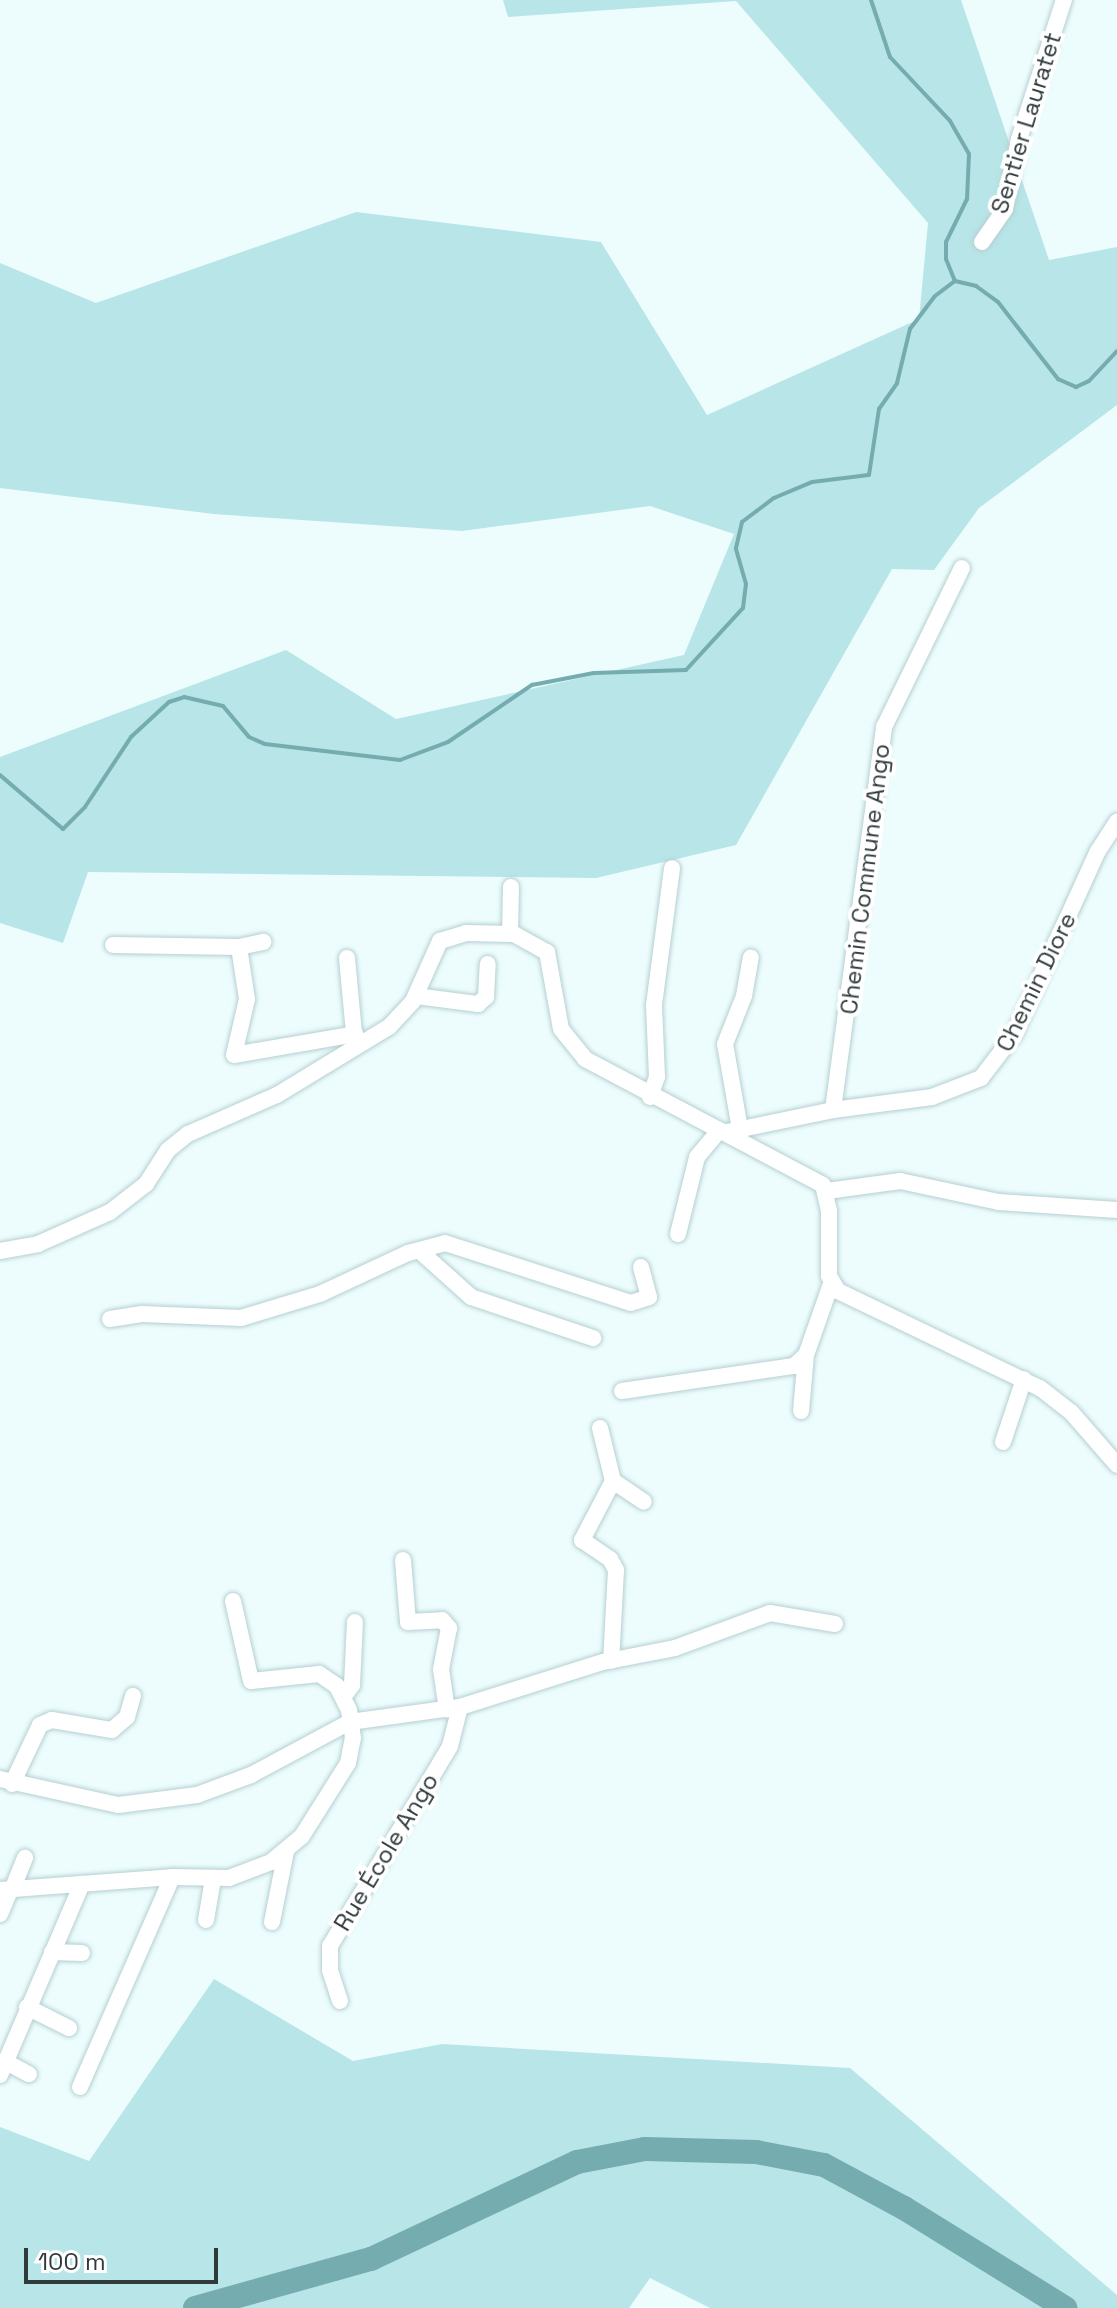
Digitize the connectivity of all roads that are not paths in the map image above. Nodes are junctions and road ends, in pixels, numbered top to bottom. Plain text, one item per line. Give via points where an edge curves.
1 (1064, 0) edge
2 (982, 242) dead end
3 (962, 568) dead end
4 (1117, 822) edge
5 (672, 868) dead end
6 (511, 887) dead end
7 (510, 934) junction
8 (263, 942) dead end
9 (113, 945) dead end
10 (239, 947) junction
11 (347, 958) dead end
12 (751, 958) dead end
13 (488, 964) dead end
14 (416, 996) junction
15 (355, 1040) junction
16 (650, 1097) junction
17 (833, 1110) junction
18 (729, 1130) junction
19 (827, 1191) junction
20 (1117, 1210) edge
21 (678, 1234) dead end
22 (0, 1251) edge
23 (422, 1253) junction
24 (641, 1267) dead end
25 (831, 1284) junction
26 (110, 1319) dead end
27 (593, 1338) dead end
28 (806, 1355) junction
29 (1024, 1379) junction
30 (622, 1391) dead end
31 (801, 1411) dead end
32 (600, 1428) dead end
33 (1003, 1442) dead end
34 (1117, 1465) edge
35 (613, 1481) junction
36 (644, 1502) dead end
37 (403, 1560) dead end
38 (233, 1601) dead end
39 (355, 1622) dead end
40 (835, 1624) dead end
41 (611, 1661) junction
42 (133, 1696) dead end
43 (344, 1696) junction
44 (453, 1708) junction
45 (350, 1722) junction
46 (6, 1782) edge
47 (286, 1851) junction
48 (25, 1857) dead end
49 (172, 1877) junction
50 (213, 1879) junction
51 (82, 1884) junction
52 (7, 1890) edge
53 (0, 1914) edge
54 (206, 1920) dead end
55 (272, 1922) dead end
56 (52, 1952) junction
57 (82, 1953) dead end
58 (340, 2001) dead end
59 (27, 2007) junction
60 (69, 2028) dead end
61 (3, 2069) edge
62 (29, 2074) dead end
63 (80, 2087) dead end

1 - 2 street, Sentier Lauratet via 1019,139 1005,209
3 - 17 street, Chemin Commune Ango via 884,727
4 - 17 street, Chemin Diore via 1098,851 1014,1035 981,1078 932,1097
5 - 16 street via 654,1005 657,1077
6 - 7 street
7 - 14 street via 452,934 440,941
7 - 16 street via 547,952 561,1029 575,1051
8 - 10 street
9 - 10 street
10 - 15 street via 247,999 234,1055
11 - 15 street
12 - 18 street via 744,996 725,1044
13 - 14 street via 486,997 478,1004
14 - 15 street via 389,1027
15 - 22 street via 277,1095 188,1134 168,1150 146,1184 110,1212 38,1244
16 - 18 street
17 - 18 street, Chemin Diore
18 - 19 street via 817,1180
18 - 21 street via 697,1157
19 - 20 street via 900,1181 984,1200
19 - 25 street
23 - 24 street via 457,1243 631,1303 649,1297
23 - 26 street via 408,1253 320,1294 241,1318 142,1314
23 - 27 street via 471,1297
25 - 28 street
25 - 29 street via 890,1320
28 - 30 street via 783,1370
28 - 31 street
29 - 33 street
29 - 34 street via 1064,1406
32 - 35 street
35 - 36 street
35 - 41 street via 582,1540 610,1559 616,1570
37 - 44 street, Rue École Ango via 406,1618 411,1623 442,1620 449,1628 441,1669
38 - 43 street via 251,1681 319,1674
39 - 43 street via 352,1685
40 - 41 street via 770,1613 675,1648
41 - 44 street
42 - 46 street via 127,1717 112,1730 52,1720 40,1725
43 - 45 street
44 - 45 street
44 - 58 street, Rue École Ango via 450,1746 330,1946 330,1970
45 - 46 street via 251,1775 197,1795 118,1805
45 - 47 street via 351,1750 343,1774
47 - 50 street via 242,1874
47 - 55 street
48 - 52 street
49 - 50 street
49 - 51 street
49 - 63 street
50 - 54 street
51 - 52 street
51 - 56 street
52 - 53 street
56 - 57 street
56 - 59 street
59 - 60 street
59 - 61 street
61 - 62 street

